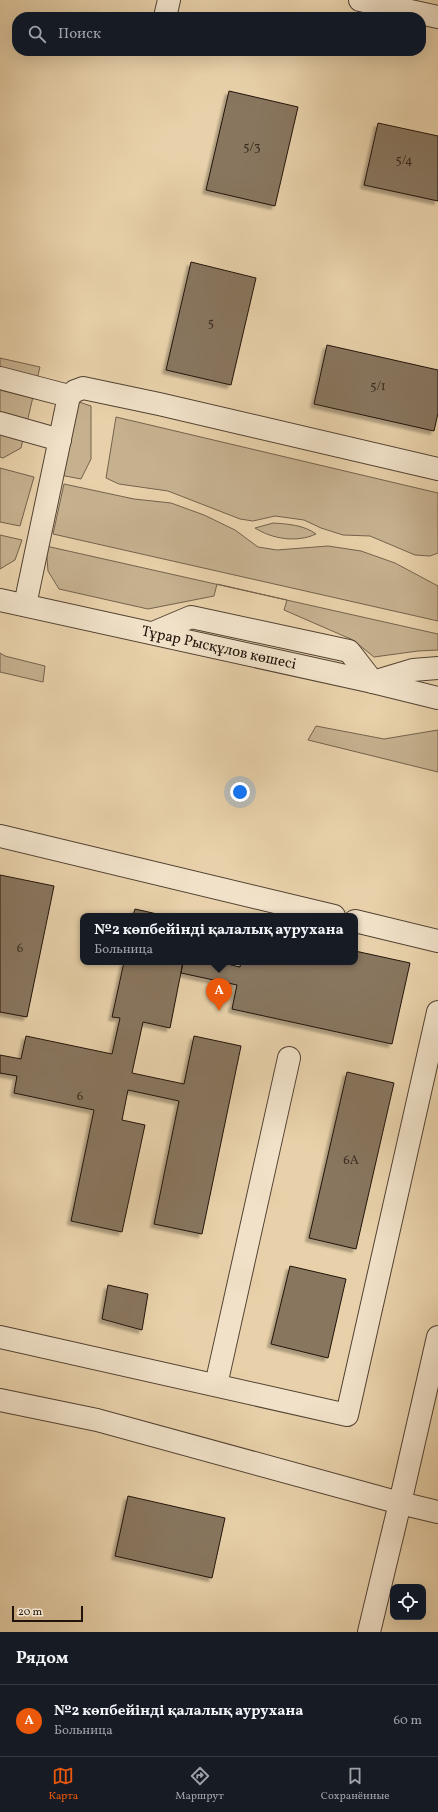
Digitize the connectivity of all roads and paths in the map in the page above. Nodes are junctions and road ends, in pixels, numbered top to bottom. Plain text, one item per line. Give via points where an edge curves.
1 (169, 0) edge
2 (360, 0) edge
3 (166, 12) edge
4 (415, 12) edge
5 (426, 14) edge
6 (438, 17) edge
7 (0, 378) edge
8 (69, 396) junction
9 (0, 424) edge
10 (60, 440) junction
11 (438, 469) edge
12 (0, 600) edge
13 (25, 605) junction
14 (438, 668) edge
15 (373, 682) junction
16 (438, 698) edge
17 (0, 836) edge
18 (321, 913) edge
19 (358, 922) edge
20 (438, 941) edge
21 (438, 1012) edge
22 (289, 1058) dead end
23 (0, 1337) edge
24 (438, 1337) edge
25 (216, 1385) junction
26 (0, 1400) edge
27 (400, 1503) junction
28 (438, 1512) edge
29 (368, 1632) edge

1 - 3 street
2 - 4 street
5 - 6 street
7 - 8 street
8 - 10 street
8 - 11 street via 83,388
9 - 10 street
10 - 13 street
12 - 13 street, Тұрар Рысқұлов көшесі
13 - 15 street, Тұрар Рысқұлов көшесі
14 - 15 street via 413,670
15 - 16 street, Тұрар Рысқұлов көшесі
17 - 18 street
19 - 20 street
21 - 25 street via 347,1415
22 - 25 street
23 - 25 street
24 - 27 street
26 - 27 street via 97,1420
27 - 28 street
27 - 29 street

